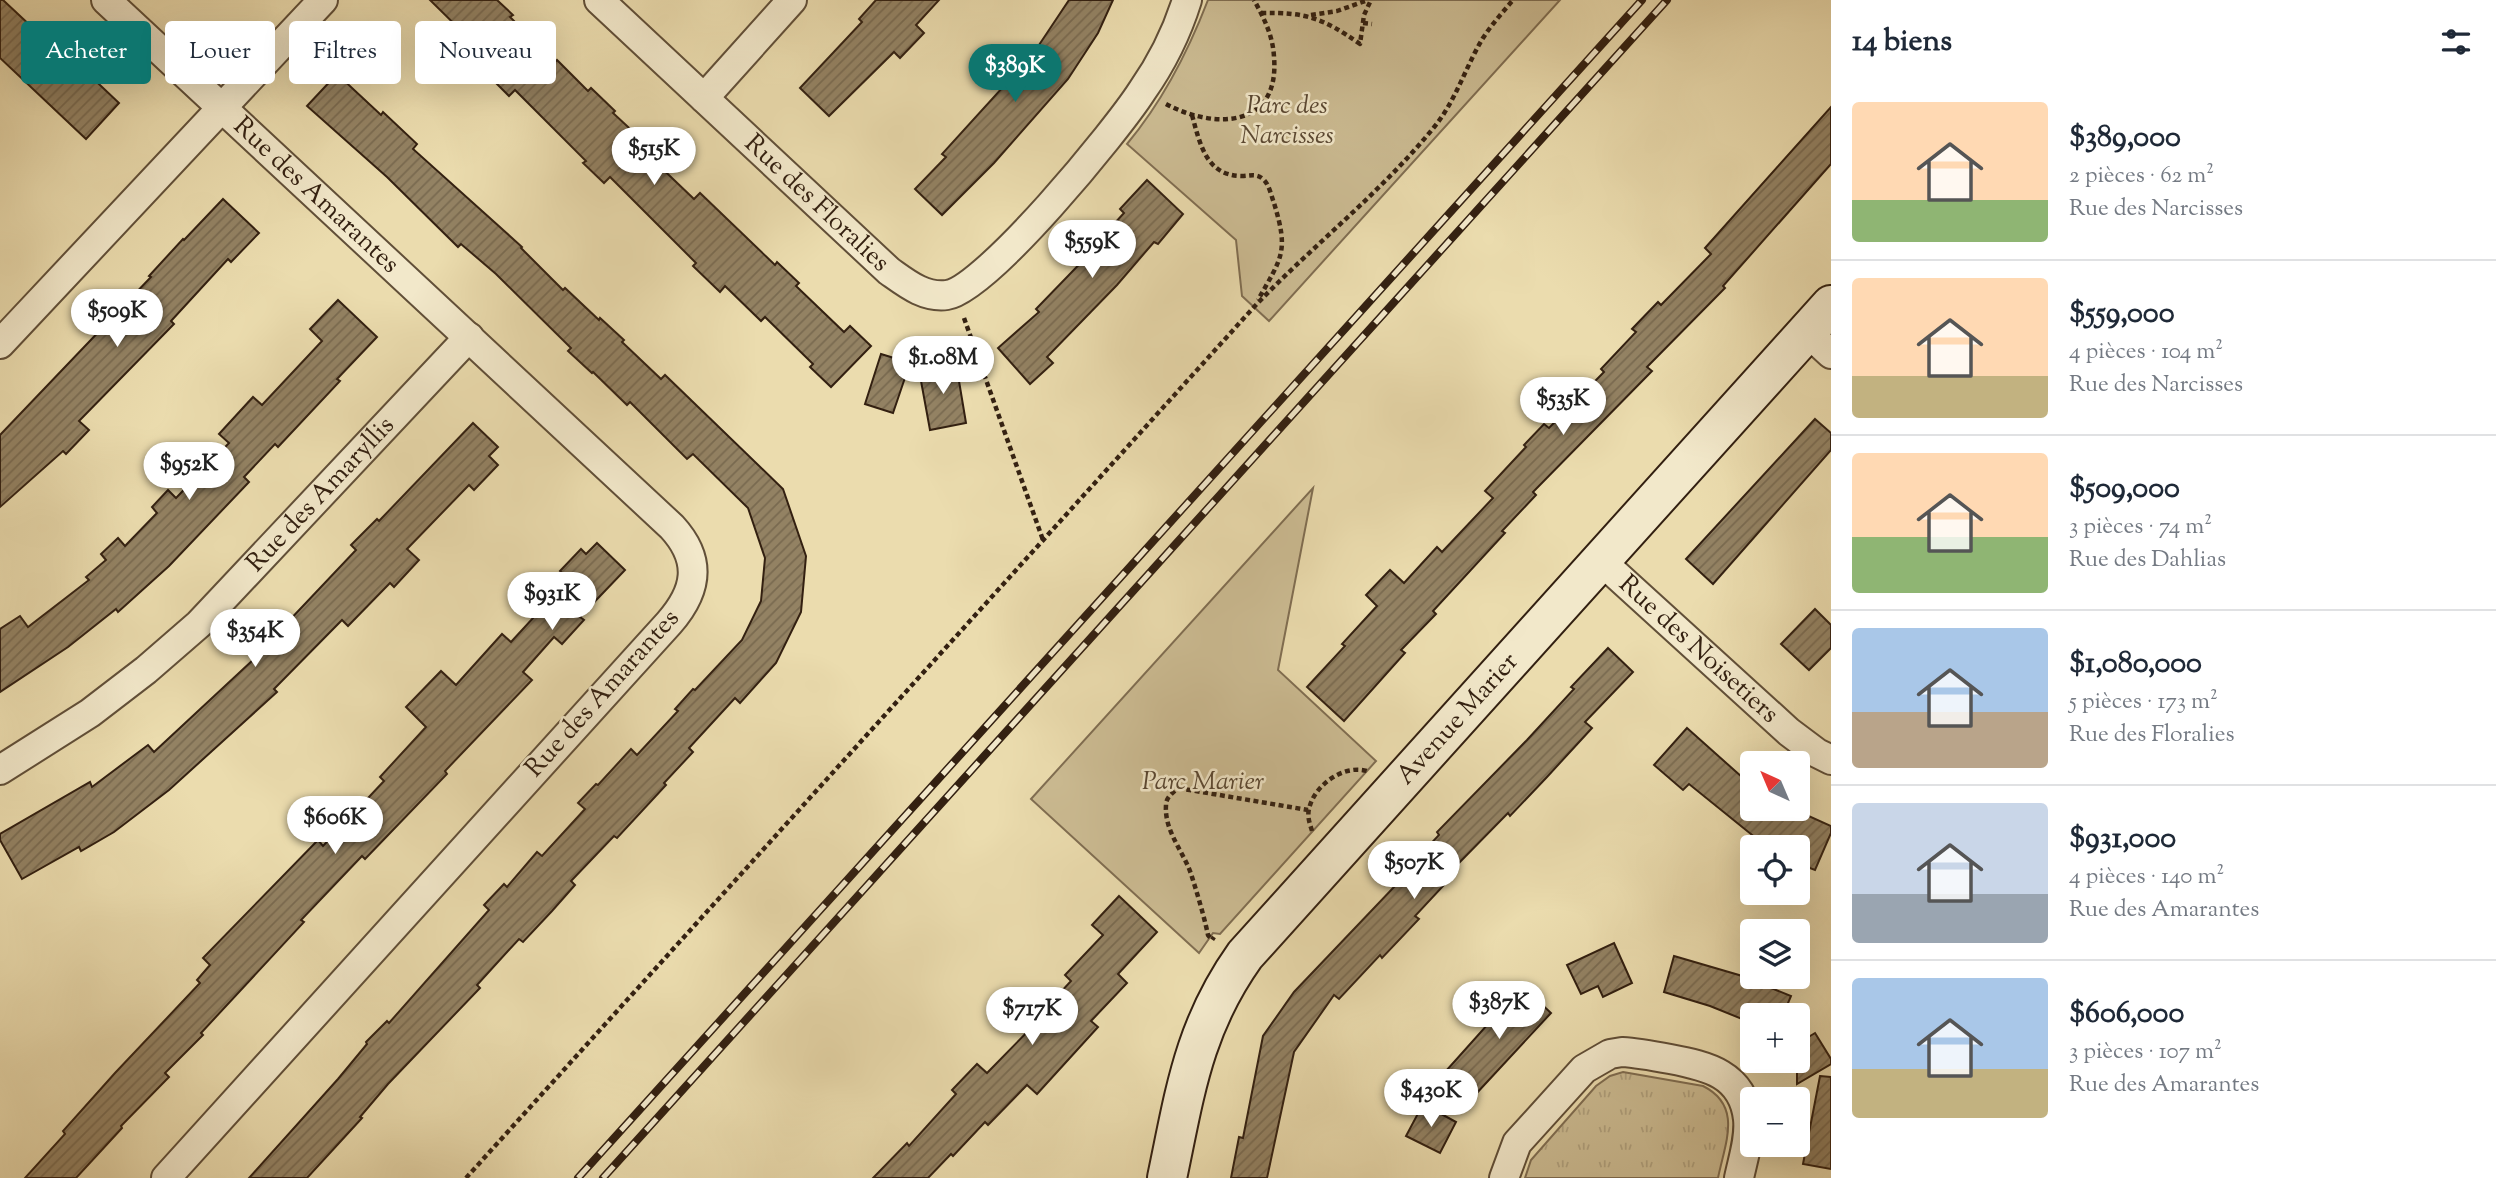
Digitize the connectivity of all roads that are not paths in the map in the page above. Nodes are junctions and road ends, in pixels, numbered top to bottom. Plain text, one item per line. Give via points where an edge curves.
1 (106, 0) edge
2 (323, 0) edge
3 (599, 0) edge
4 (792, 0) edge
5 (1187, 0) edge
6 (705, 98) junction
7 (222, 108) junction
8 (1823, 330) edge
9 (469, 337) junction
10 (0, 344) edge
11 (1600, 560) junction
12 (1831, 760) edge
13 (0, 769) edge
14 (166, 1178) edge
15 (1167, 1178) edge
16 (1504, 1178) edge
17 (1739, 1178) edge

1 - 7 street, Rue des Amarantes
2 - 7 street
3 - 6 street, Rue des Floralies
4 - 6 street
5 - 6 street, Rue des Floralies via 1157,67 1122,120 998,260 971,284 959,303 948,295 909,286 889,271
7 - 9 street, Rue des Amarantes
7 - 10 street
8 - 11 street, Avenue Marier
9 - 13 street, Rue des Amaryllis via 199,624 90,713
9 - 14 street, Rue des Amarantes via 682,538 693,563 687,599
11 - 12 street, Rue des Noisetiers via 1789,732
11 - 15 street, Avenue Marier via 1259,937 1231,974 1195,1049
16 - 17 street via 1517,1143 1584,1069 1622,1052 1703,1066 1731,1082 1741,1095 1748,1122

